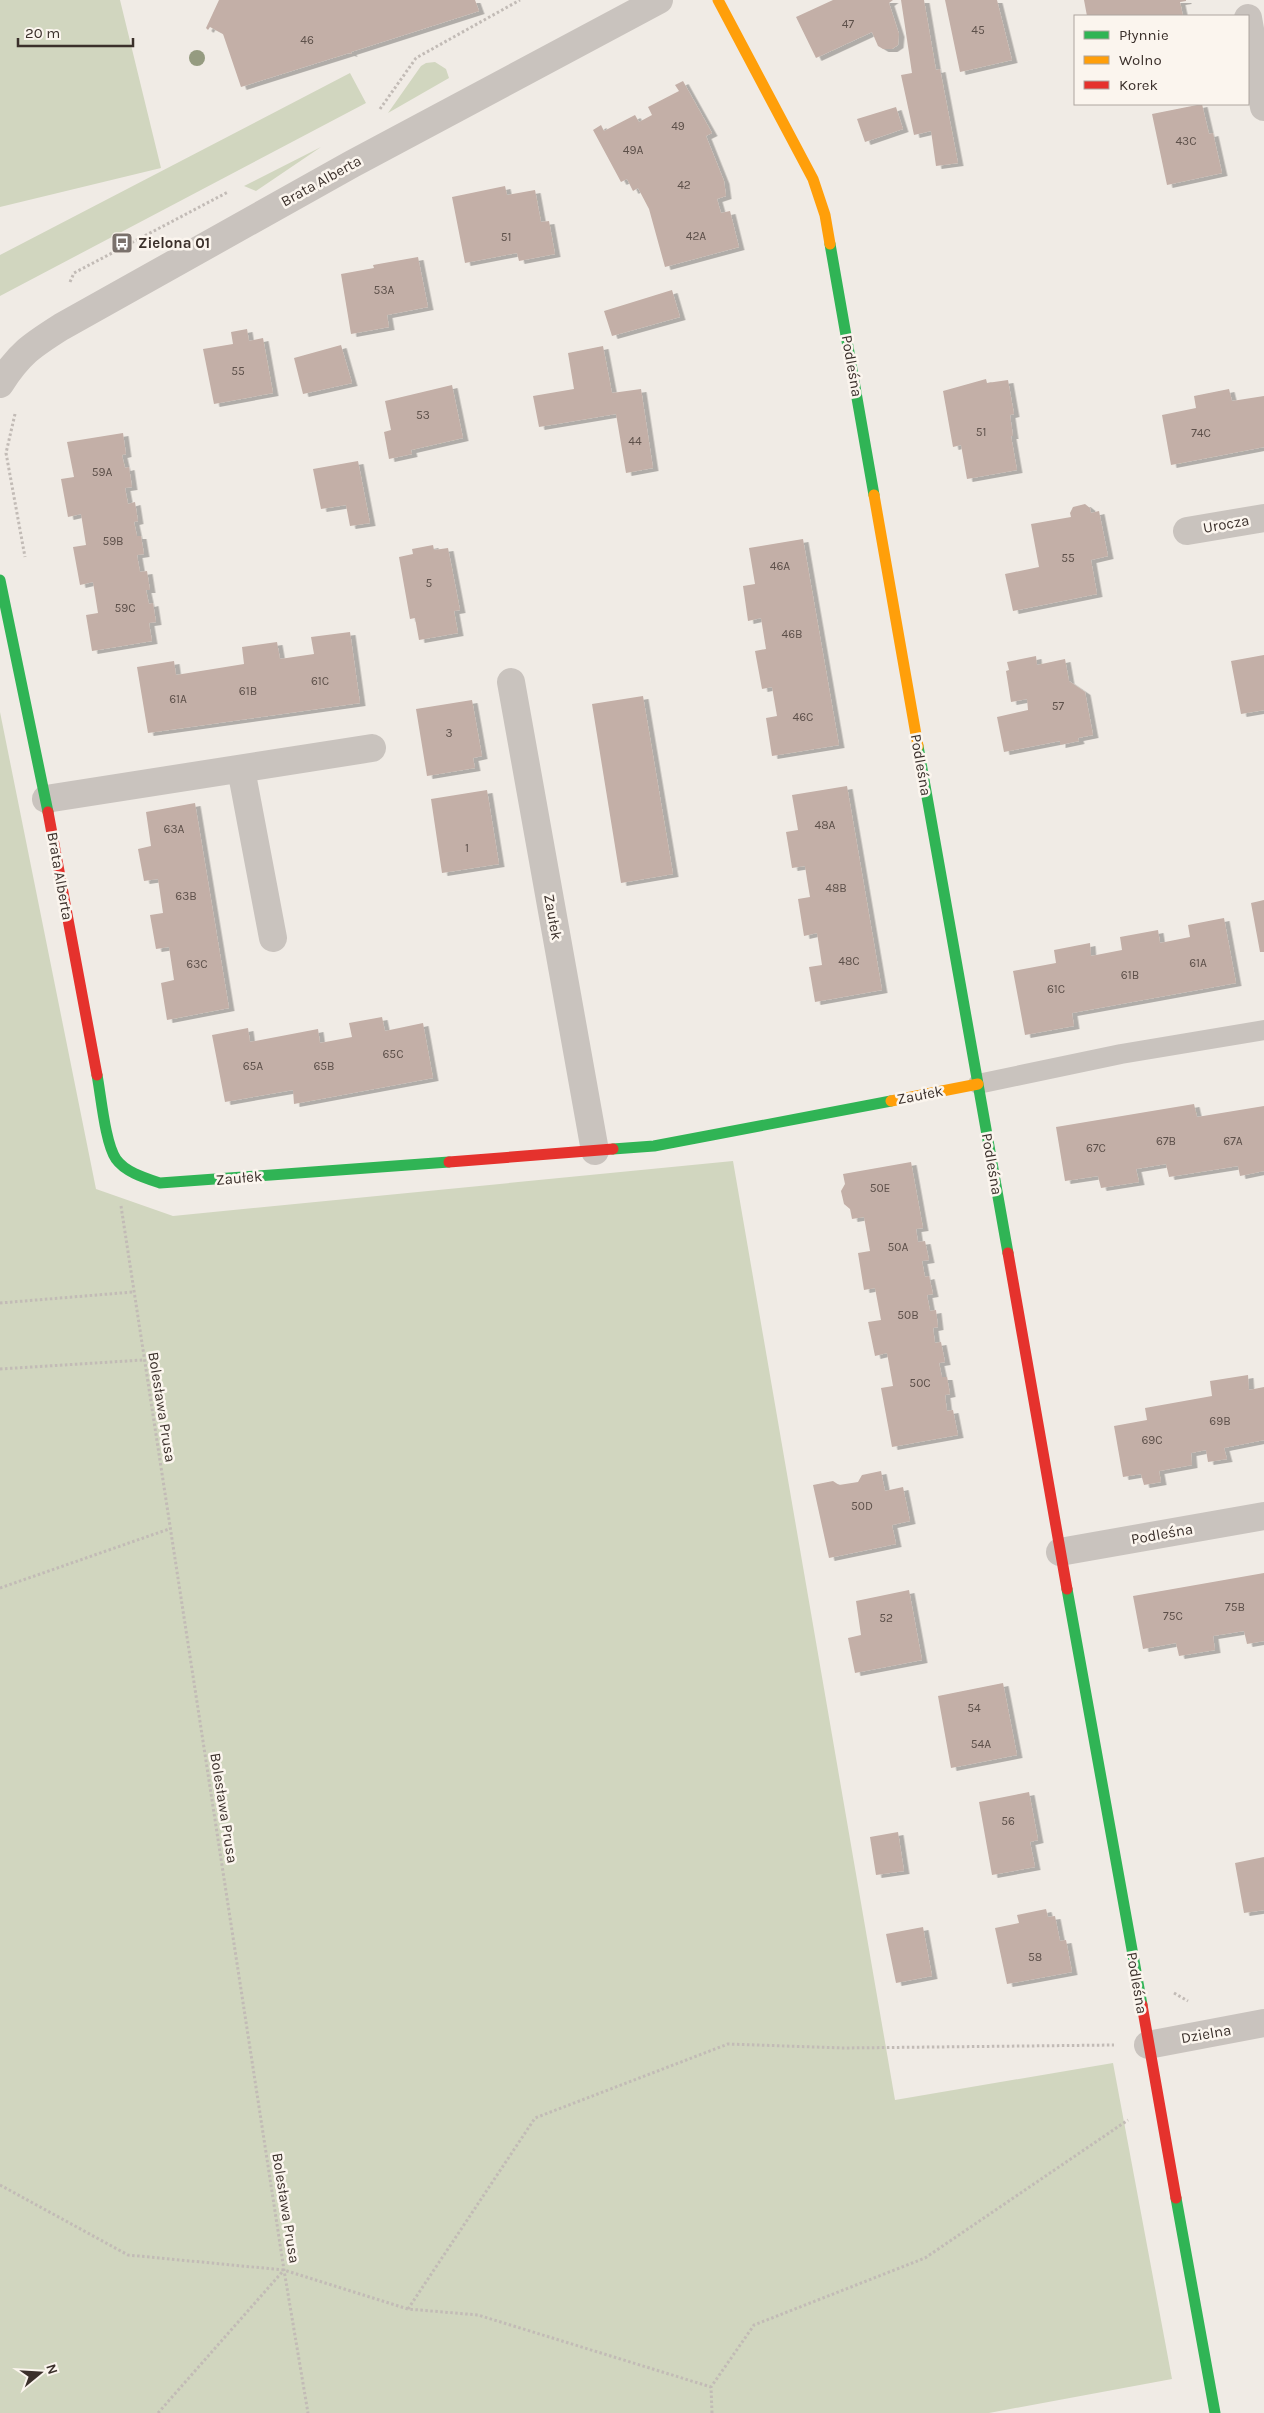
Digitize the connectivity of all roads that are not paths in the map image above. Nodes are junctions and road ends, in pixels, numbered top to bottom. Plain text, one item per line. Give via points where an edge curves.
1 (659, 0) edge
2 (718, 0) edge
3 (1244, 0) edge
4 (1252, 24) edge
5 (1264, 107) edge
6 (7, 361) edge
7 (0, 384) edge
8 (1264, 518) edge
9 (1187, 531) dead end
10 (0, 580) edge
11 (511, 682) dead end
12 (372, 748) dead end
13 (241, 769) junction
14 (46, 799) junction
15 (273, 938) dead end
16 (1264, 1030) edge
17 (978, 1084) junction
18 (595, 1151) junction
19 (126, 1168) joint
20 (1264, 1516) edge
21 (1060, 1552) junction
22 (1264, 2023) edge
23 (1148, 2045) junction
24 (1215, 2413) edge

1 - 6 street, Brata Alberta via 352,164 157,272
2 - 17 street, Podleśna via 802,154 825,215
3 - 4 street
4 - 5 street
6 - 7 street, Brata Alberta
8 - 9 street, Urocza
10 - 14 street, Brata Alberta
11 - 18 street, Zaułek
12 - 13 street
13 - 14 street
13 - 15 street
14 - 19 street, Brata Alberta via 108,1136 116,1159
16 - 17 lane via 1120,1054
17 - 18 street, Zaułek via 654,1146
17 - 21 street, Podleśna
18 - 19 street, Zaułek via 160,1183
20 - 21 street, Podleśna
21 - 23 street, Podleśna
22 - 23 street, Dzielna
23 - 24 street, Podleśna

